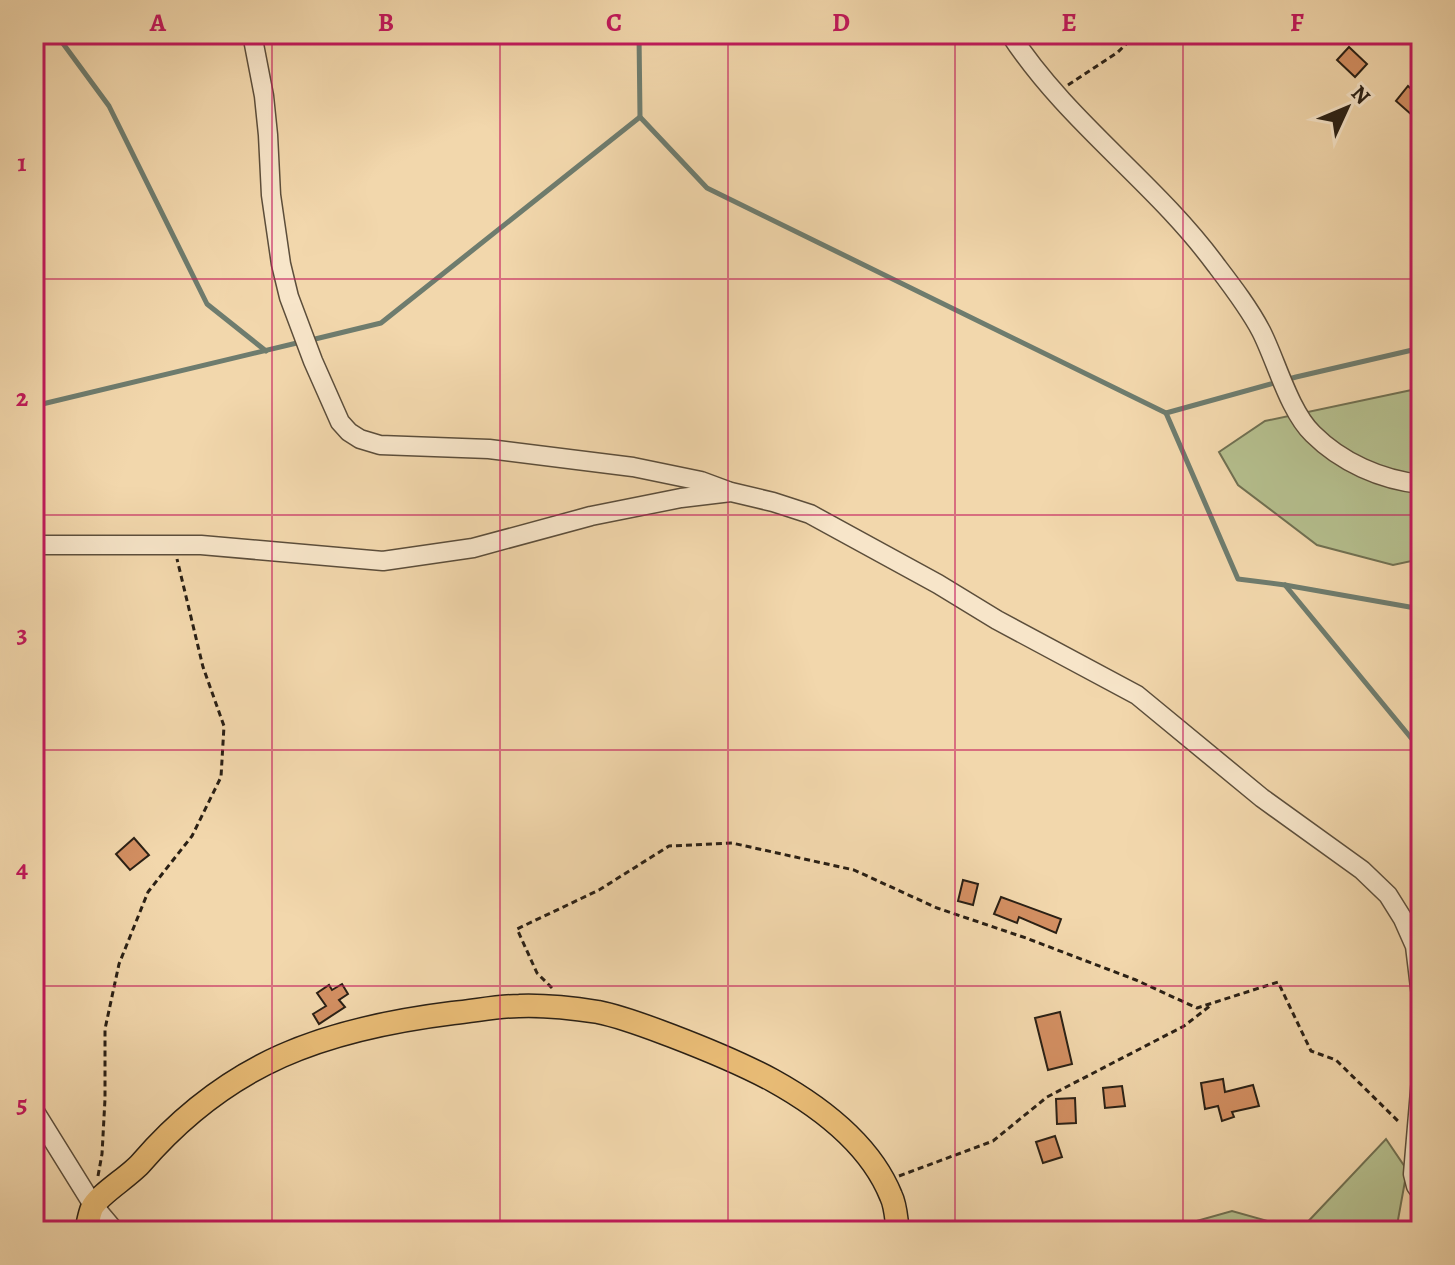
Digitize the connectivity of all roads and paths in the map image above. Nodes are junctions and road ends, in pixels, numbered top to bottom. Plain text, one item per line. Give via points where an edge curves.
1 (252, 34) edge
2 (1010, 34) edge
3 (1136, 34) edge
4 (1397, 34) edge
5 (1406, 34) edge
6 (1055, 93) junction
7 (1421, 484) edge
8 (731, 492) junction
9 (174, 544) junction
10 (34, 545) edge
11 (1421, 996) edge
12 (1213, 1003) junction
13 (572, 1008) junction
14 (1421, 1079) edge
15 (34, 1110) edge
16 (1417, 1140) junction
17 (885, 1182) junction
18 (1421, 1193) edge
19 (93, 1205) junction
20 (86, 1231) edge
21 (115, 1231) edge
22 (898, 1231) edge

1 - 8 street via 289,297 340,422 349,432 380,445 489,449 633,467
2 - 6 street
3 - 6 path
4 - 5 path
6 - 7 street via 1177,216 1215,263 1261,330 1311,433 1352,464
8 - 9 street via 591,516 473,548 383,561
8 - 11 street via 810,514 1146,702 1262,798 1376,882 1415,946
9 - 10 street
9 - 19 path via 203,667 224,726 221,777 192,836 148,892 119,964 105,1029 102,1154
12 - 13 path via 1197,1008 1054,948 937,908 854,870 732,843 669,846 599,890 517,929 537,973
12 - 16 path via 1278,982 1311,1051 1336,1060
12 - 17 path via 1184,1026 1047,1097 993,1141
13 - 17 main road via 651,1028 788,1089 854,1141
13 - 19 main road via 518,1006 407,1019 297,1048 257,1067 190,1113
14 - 16 street
15 - 19 street
16 - 18 street via 1413,1174
17 - 22 main road
19 - 20 main road
19 - 21 street

